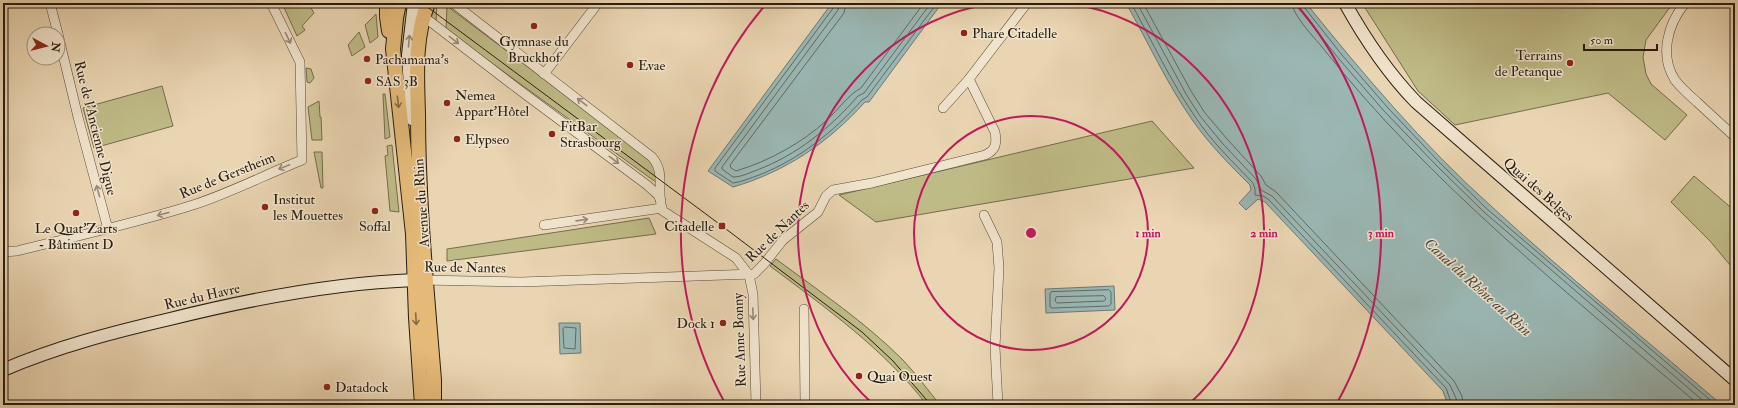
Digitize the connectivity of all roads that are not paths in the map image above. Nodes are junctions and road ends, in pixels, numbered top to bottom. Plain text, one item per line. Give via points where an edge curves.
1 (50, 3) edge
2 (271, 3) edge
3 (387, 3) edge
4 (399, 3) edge
5 (453, 3) edge
6 (598, 3) edge
7 (1027, 3) edge
8 (1345, 3) edge
9 (1685, 3) edge
10 (418, 6) edge
11 (56, 26) edge
12 (393, 49) junction
13 (66, 66) edge
14 (544, 74) junction
15 (969, 79) junction
16 (943, 108) dead end
17 (1735, 137) edge
18 (661, 205) junction
19 (984, 215) dead end
20 (544, 225) dead end
21 (108, 229) junction
22 (3, 252) edge
23 (749, 275) junction
24 (420, 280) junction
25 (804, 309) dead end
26 (3, 370) edge
27 (1735, 380) edge
28 (422, 405) edge
29 (434, 405) edge
30 (756, 405) edge
31 (805, 405) edge
32 (998, 405) edge

1 - 11 street, Rue de l'Ancienne Digue
2 -> 21 street, Rue de Gerstheim via 300,62 302,160 197,203
3 - 12 main road
4 - 12 main road, Avenue du Rhin
5 - 14 street
6 - 14 street
7 - 15 street
8 - 27 main road, Quai des Belges via 1372,49 1416,102
9 - 17 street via 1676,16 1668,40 1668,60 1674,79
10 -> 18 street via 518,89 647,185 658,195
24 -> 10 main road, Avenue du Rhin
12 -> 24 main road, Avenue du Rhin
21 -> 13 street, Rue de l'Ancienne Digue
18 -> 14 street via 659,168 652,156
15 - 16 street
15 - 23 street, Rue de Nantes via 995,132 997,141 992,152 833,190 826,196 818,212 783,240 760,269
20 -> 18 street
18 - 23 street via 663,211 736,258
19 - 32 street via 997,242 999,268 995,347
21 - 22 street, Rue de Gerstheim via 17,251
23 - 24 street, Rue de Nantes via 521,282
23 -> 30 street, Rue Anne Bonny via 753,294
24 - 26 main road, Rue du Havre via 313,290 234,303 144,325 51,352
24 -> 28 main road, Avenue du Rhin
24 - 29 main road, Avenue du Rhin via 434,380
25 - 31 street

